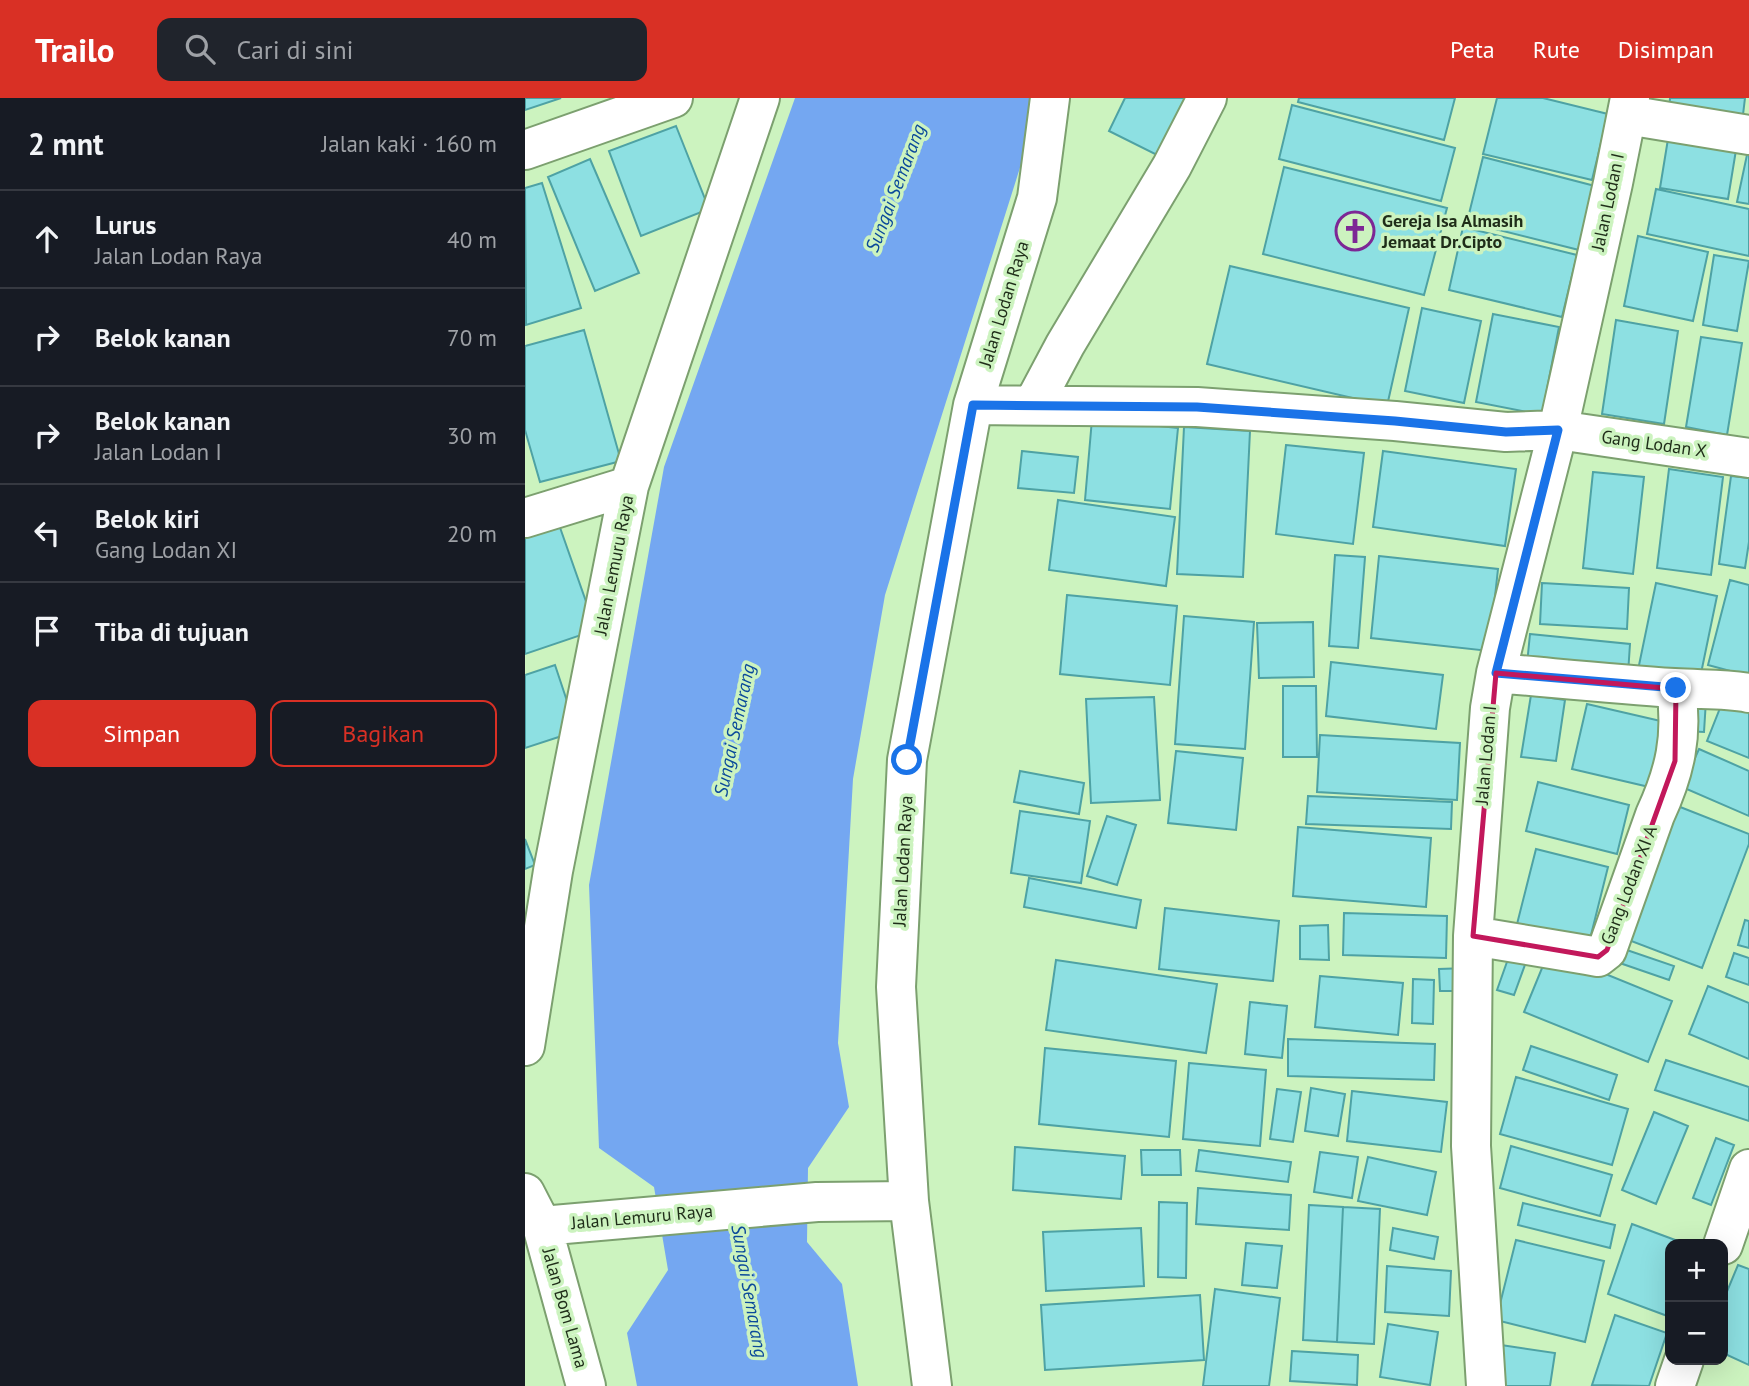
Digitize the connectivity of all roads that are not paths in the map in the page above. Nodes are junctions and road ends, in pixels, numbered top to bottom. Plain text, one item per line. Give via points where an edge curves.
1 (673, 98) edge
2 (760, 98) edge
3 (1050, 98) edge
4 (1207, 98) edge
5 (1628, 107) edge
6 (1749, 135) edge
7 (525, 150) edge
8 (973, 405) junction
9 (1033, 405) junction
10 (1558, 430) junction
11 (1749, 458) edge
12 (629, 486) junction
13 (525, 518) edge
14 (1496, 673) junction
15 (1676, 688) junction
16 (1749, 693) edge
17 (1473, 936) junction
18 (525, 1046) edge
19 (1749, 1169) edge
20 (909, 1201) junction
21 (534, 1210) edge
22 (1725, 1239) edge
23 (1682, 1365) edge
24 (586, 1386) edge
25 (932, 1386) edge
26 (1486, 1386) edge
27 (1675, 1386) edge

1 - 7 street
2 - 12 street, Jalan Lemuru Raya
3 - 8 street, Jalan Lodan Raya via 1037,198
4 - 9 street
5 - 6 street
5 - 10 street, Jalan Lodan I
8 - 9 street, Gang Lodan X
8 - 20 street, Jalan Lodan Raya via 907,760 897,987
9 - 10 street, Gang Lodan X via 1197,407 1506,432
10 - 11 street, Gang Lodan X
10 - 14 street, Jalan Lodan I
12 - 13 street
12 - 18 street, Jalan Lemuru Raya via 553,871
14 - 15 street
14 - 17 street, Jalan Lodan I
15 - 16 street
15 - 17 street, Gang Lodan XI A via 1675,761 1607,950 1598,957 1587,956
17 - 26 street, Jalan Lodan I via 1472,1146
19 - 22 street
20 - 21 street, Jalan Lemuru Raya via 817,1202 619,1219
20 - 25 street, Jalan Lodan Raya
21 - 24 street, Jalan Bom Lama
23 - 27 street

